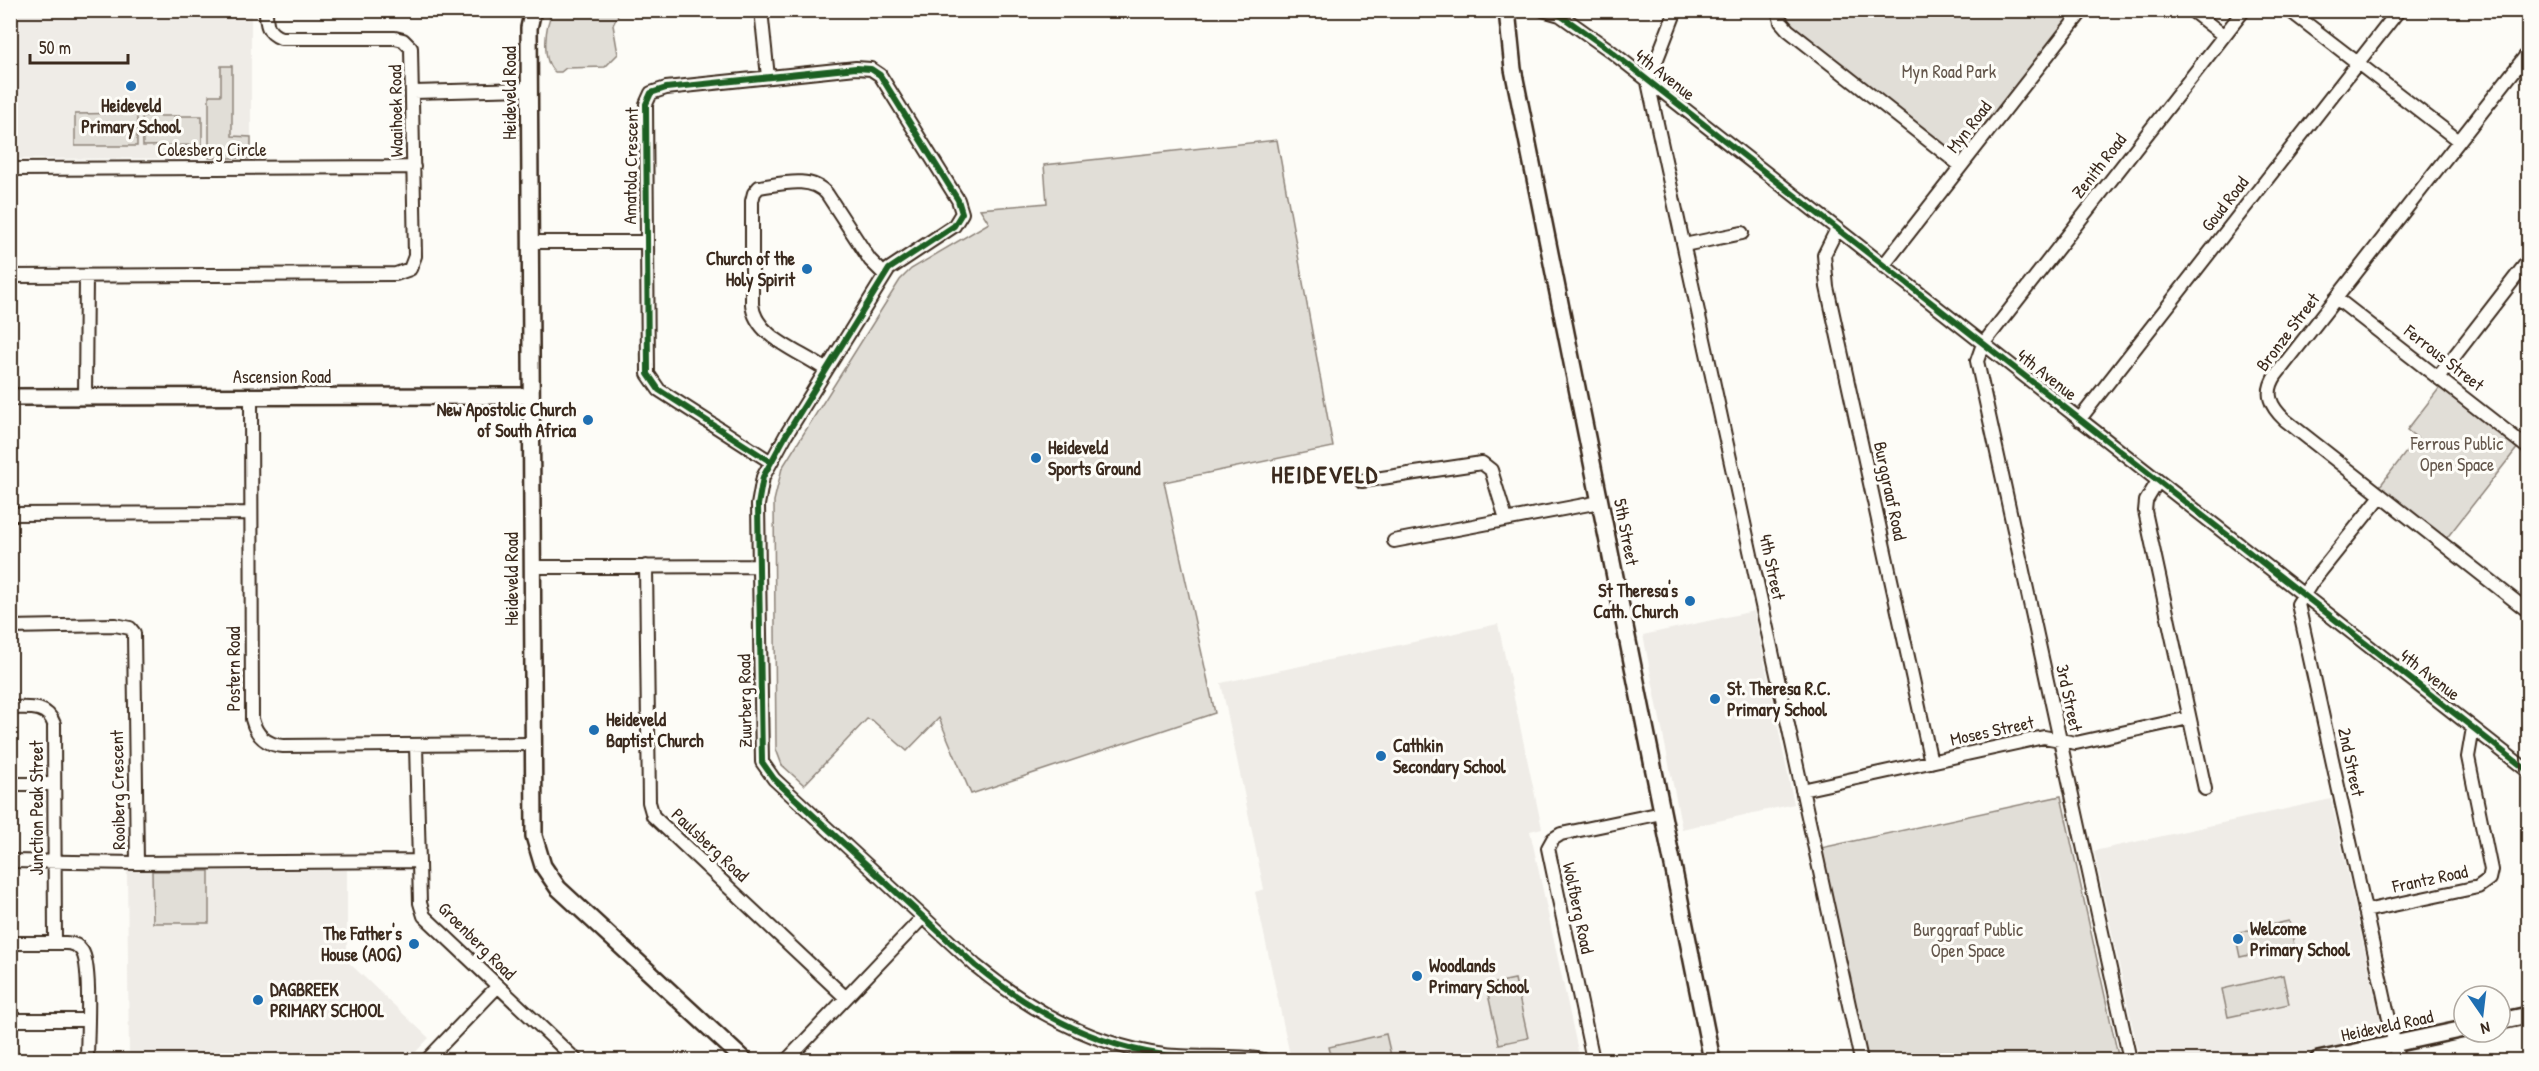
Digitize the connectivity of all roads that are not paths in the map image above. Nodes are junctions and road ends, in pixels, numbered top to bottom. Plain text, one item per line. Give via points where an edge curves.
1 (266, 10) edge
2 (533, 10) edge
3 (761, 10) edge
4 (1507, 10) edge
5 (1543, 10) edge
6 (1676, 10) edge
7 (1778, 10) edge
8 (2083, 10) edge
9 (2191, 10) edge
10 (2244, 10) edge
11 (2289, 10) edge
12 (2399, 10) edge
13 (2223, 35) junction
14 (2529, 53) edge
15 (2358, 64) junction
16 (768, 77) junction
17 (1648, 82) junction
18 (530, 89) junction
19 (414, 92) junction
20 (2458, 141) junction
21 (1961, 166) junction
22 (414, 167) junction
23 (10, 169) edge
24 (962, 213) joint
25 (1837, 229) junction
26 (1742, 233) dead end
27 (530, 242) junction
28 (645, 242) junction
29 (1684, 245) junction
30 (2529, 261) edge
31 (1883, 266) junction
32 (885, 275) junction
33 (10, 276) edge
34 (86, 276) junction
35 (2336, 298) junction
36 (1983, 344) junction
37 (826, 370) junction
38 (2439, 376) junction
39 (10, 389) edge
40 (251, 396) junction
41 (531, 396) junction
42 (10, 397) edge
43 (34, 397) junction
44 (85, 397) junction
45 (2079, 420) junction
46 (2529, 448) edge
47 (771, 462) junction
48 (1362, 481) dead end
49 (2158, 481) junction
50 (2380, 496) junction
51 (1600, 502) junction
52 (251, 513) junction
53 (10, 514) edge
54 (1506, 519) junction
55 (1394, 541) dead end
56 (646, 566) junction
57 (759, 566) junction
58 (531, 567) junction
59 (2304, 596) junction
60 (2529, 610) edge
61 (10, 627) edge
62 (10, 708) edge
63 (2189, 718) junction
64 (2473, 728) junction
65 (2060, 740) junction
66 (532, 744) junction
67 (416, 745) junction
68 (1930, 762) junction
69 (2529, 771) edge
70 (10, 784) edge
71 (54, 784) junction
72 (2205, 789) dead end
73 (1802, 790) junction
74 (1662, 813) junction
75 (10, 861) edge
76 (56, 861) junction
77 (419, 861) junction
78 (137, 862) junction
79 (2365, 911) junction
80 (923, 917) junction
81 (55, 942) junction
82 (10, 943) edge
83 (497, 987) junction
84 (846, 998) junction
85 (2529, 1015) edge
86 (2512, 1019) edge
87 (10, 1020) edge
88 (87, 1020) junction
89 (2452, 1032) edge
90 (2394, 1044) junction
91 (1188, 1059) edge
92 (87, 1060) edge
93 (428, 1060) edge
94 (576, 1060) edge
95 (744, 1060) edge
96 (787, 1060) edge
97 (1264, 1060) edge
98 (1593, 1060) edge
99 (1712, 1060) edge
100 (1861, 1060) edge
101 (2130, 1060) edge
102 (2318, 1060) edge
103 (2398, 1060) edge

1 - 19 street, Waaihoek Road via 267,27 281,38 403,40 412,51
2 - 18 street, Heideveld Road via 529,28
3 - 16 street
4 - 51 street, 5th Street via 1512,69
5 - 17 street, 4th Avenue via 1572,22
6 - 17 street
7 - 21 street via 1788,30
8 - 21 street, Myn Road
9 - 13 street
10 - 13 street, Zenith Road
11 - 15 street
12 - 15 street, Goud Road
13 - 36 street, Zenith Road
14 - 20 street, Bronze Street
15 - 20 street
15 - 45 street, Goud Road
16 - 24 street, Amatola Crescent via 856,68 876,71 958,200
16 - 28 street, Amatola Crescent via 659,89 649,96 645,109
17 - 25 street, 4th Avenue
17 - 29 street, 4th Street
18 - 19 street
18 - 27 street, Heideveld Road
19 - 22 street, Waaihoek Road
20 - 35 street, Bronze Street
21 - 31 street, Myn Road
22 - 23 street, Colesberg Circle
22 - 34 street, Waaihoek Road via 416,256 410,269 396,274
24 - 32 street, Zuurberg Road via 954,226 908,254
25 - 31 street, 4th Avenue
25 - 68 street, Burggraaf Road via 1824,255 1827,287
26 - 29 street
27 - 28 street
27 - 41 street, Heideveld Road
28 - 47 street, Amatola Crescent via 646,364 651,382
29 - 73 street, 4th Street
30 - 38 street
31 - 36 street, 4th Avenue
32 - 37 street, Zuurberg Road
32 - 37 street via 818,186 807,182 763,186 754,193 754,317 768,333
33 - 34 street
34 - 44 street
35 - 38 street, Ferrous Street
35 - 50 street, Bronze Street via 2276,375 2268,395 2275,411
36 - 45 street, 4th Avenue
36 - 65 street, 3rd Street via 1978,352 1978,371
37 - 47 street, Zuurberg Road
38 - 46 street, Ferrous Street
39 - 43 street, Ascension Road
40 - 41 street, Ascension Road
40 - 44 street, Ascension Road
40 - 52 street, Postern Road
41 - 58 street, Heideveld Road
42 - 43 street, Ascension Road
43 - 44 street, Ascension Road
45 - 49 street, 4th Avenue
47 - 57 street, Zuurberg Road via 759,498
48 - 54 street via 1482,463 1491,470
49 - 59 street, 4th Avenue
49 - 63 street via 2146,501 2145,512
50 - 59 street
50 - 60 street, Bronze Street
51 - 54 street
51 - 74 street, 5th Street
52 - 53 street
52 - 67 street, Postern Road via 252,719 256,731 277,745
54 - 55 street
56 - 57 street
56 - 58 street
56 - 84 street, Paulsberg Road via 649,802 653,816
57 - 80 street, Zuurberg Road via 762,762 774,779
58 - 66 street, Heideveld Road
59 - 64 street, 4th Avenue
59 - 79 street, 2nd Street via 2298,604
61 - 78 street, Rooiberg Crescent via 115,625 130,628 134,633
62 - 71 street, Junction Peak Street via 40,709 52,718
63 - 65 street, Moses Street via 2076,743
63 - 72 street
64 - 69 street, 4th Avenue
64 - 79 street, Frantz Road via 2468,757 2491,865 2489,879 2478,886
65 - 68 street, Moses Street via 2044,737
65 - 101 street, 3rd Street
66 - 67 street, Postern Road
66 - 95 street, Heideveld Road via 534,836 549,877
67 - 77 street, Groenberg Road
68 - 73 street, Moses Street
70 - 71 street
71 - 76 street, Junction Peak Street
73 - 100 street, 4th Street
74 - 98 street, Wolfberg Road via 1561,834 1548,848
74 - 99 street, 5th Street
75 - 76 street
76 - 78 street
76 - 81 street, Junction Peak Street
77 - 78 street, Rooiberg Crescent
77 - 83 street, Groenberg Road via 424,916
79 - 90 street, 2nd Street
80 - 84 street
80 - 91 street, Zuurberg Road via 1008,992 1038,1011 1120,1046
81 - 82 street
81 - 88 street via 73,944 83,952 87,968
83 - 93 street
83 - 94 street, Groenberg Road
84 - 96 street
85 - 86 street
87 - 88 street
88 - 92 street
89 - 90 street, Heideveld Road
90 - 102 street, Heideveld Road
90 - 103 street, 2nd Street
91 - 97 street, Zuurberg Road

